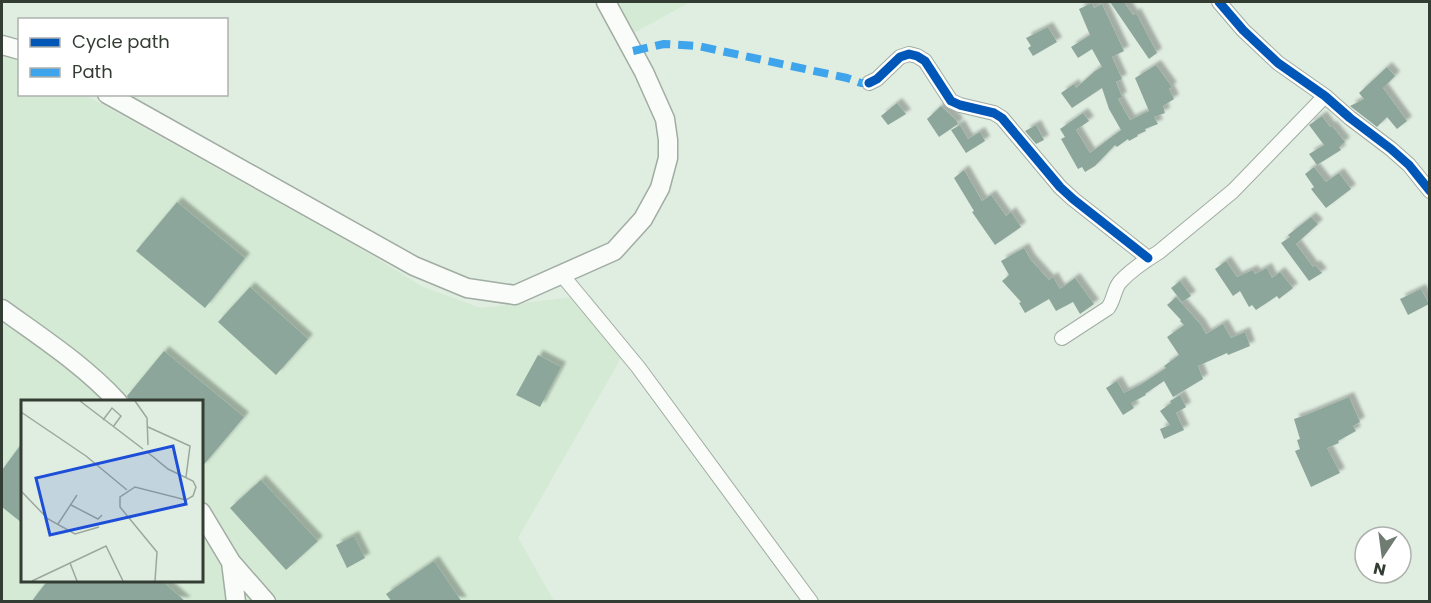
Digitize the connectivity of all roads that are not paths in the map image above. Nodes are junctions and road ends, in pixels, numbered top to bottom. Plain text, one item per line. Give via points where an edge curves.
1 (606, 2) edge
2 (1219, 2) edge
3 (2, 45) edge
4 (18, 49) edge
5 (869, 83) dead end
6 (111, 96) edge
7 (1325, 96) junction
8 (1430, 191) edge
9 (1148, 258) junction
10 (562, 274) junction
11 (2, 309) edge
12 (1062, 338) dead end
13 (116, 400) edge
14 (202, 514) edge
15 (231, 562) junction
16 (236, 602) edge
17 (266, 602) edge
18 (810, 602) edge

1 - 10 main road via 665,119 668,158 660,188 643,219 614,251
2 - 7 street via 1278,63
3 - 4 main road
5 - 9 street via 900,57 909,54 925,61 951,101 1002,118 1060,187
6 - 10 main road via 414,266 467,288 515,295
7 - 8 street via 1392,149
7 - 9 street via 1233,191
9 - 12 street via 1120,283 1108,308
10 - 18 street via 638,367
11 - 13 main road via 74,362
14 - 15 main road
15 - 16 main road
15 - 17 main road

